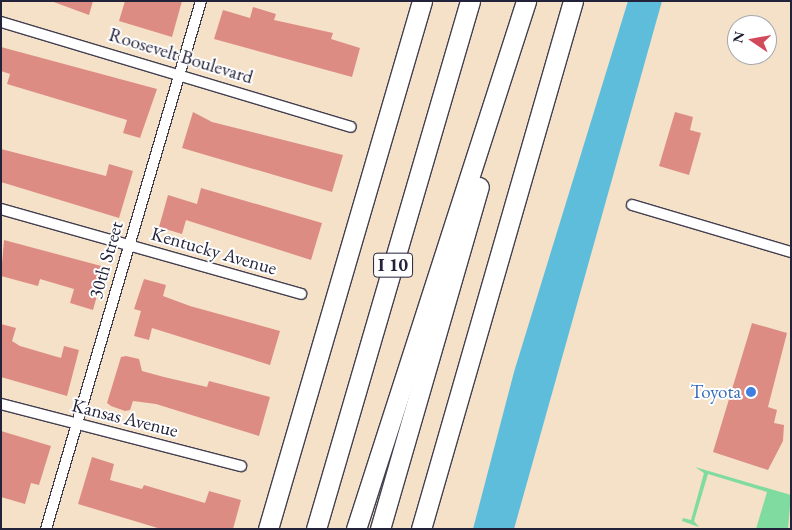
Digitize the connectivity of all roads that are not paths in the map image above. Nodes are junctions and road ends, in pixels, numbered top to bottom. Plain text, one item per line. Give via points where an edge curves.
1 (201, 1) edge
2 (422, 1) edge
3 (470, 1) edge
4 (526, 1) edge
5 (532, 1) edge
6 (573, 1) edge
7 (1, 22) edge
8 (180, 73) junction
9 (351, 127) dead end
10 (632, 205) dead end
11 (1, 209) edge
12 (128, 244) junction
13 (791, 252) edge
14 (301, 294) dead end
15 (1, 404) edge
16 (77, 423) junction
17 (241, 466) dead end
18 (46, 529) edge
19 (268, 529) edge
20 (316, 529) edge
21 (356, 529) edge
22 (380, 529) edge
23 (421, 529) edge

1 - 8 street, 30th Street
2 - 19 highway
3 - 20 highway, I 10
4 - 21 highway
5 - 22 highway
6 - 23 highway
7 - 8 street, Roosevelt Boulevard
8 - 9 street, Roosevelt Boulevard
8 - 12 street, 30th Street
10 - 13 street
11 - 12 street, Kentucky Avenue
12 - 14 street, Kentucky Avenue
12 - 16 street, 30th Street
15 - 16 street, Kansas Avenue
16 - 17 street, Kansas Avenue
16 - 18 street, 30th Street

